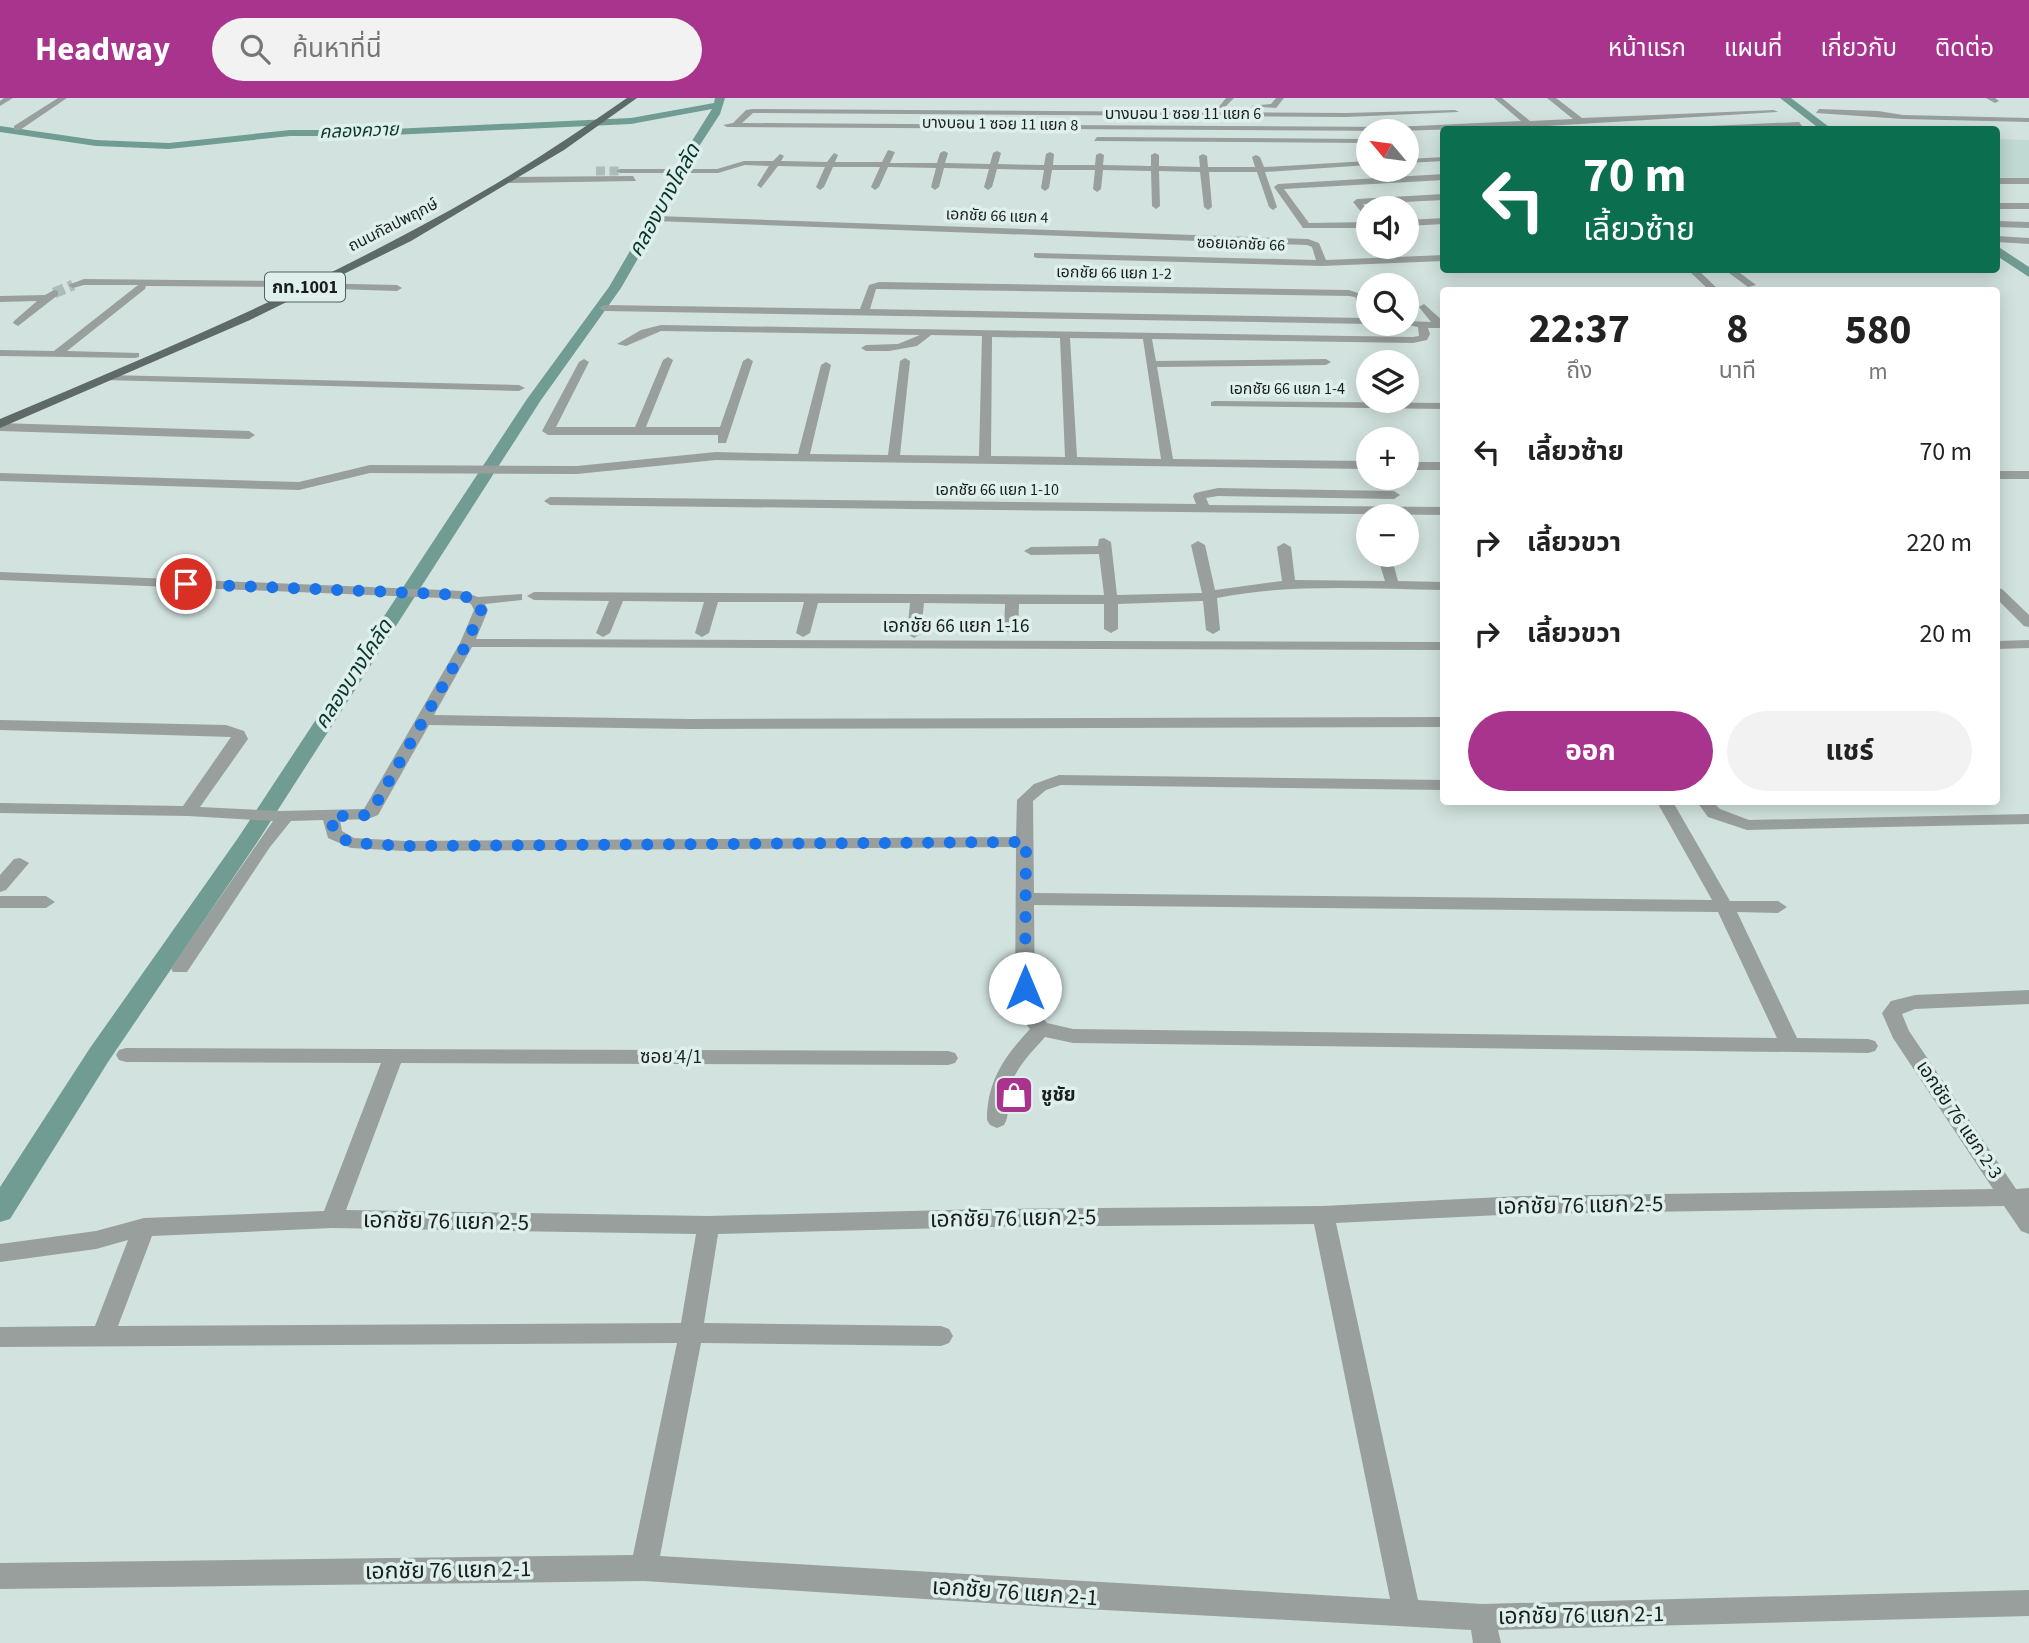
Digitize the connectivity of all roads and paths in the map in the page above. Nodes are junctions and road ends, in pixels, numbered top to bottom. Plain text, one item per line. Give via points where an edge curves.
1 (9, 98) edge
2 (63, 98) edge
3 (614, 98) edge
4 (633, 98) edge
5 (1230, 98) edge
6 (1280, 98) edge
7 (1499, 98) edge
8 (1551, 98) edge
9 (0, 104) edge
10 (995, 104) dead end
11 (1448, 105) dead end
12 (1221, 106) junction
13 (1819, 111) dead end
14 (1455, 112) junction
15 (1774, 112) dead end
16 (2029, 120) edge
17 (1581, 121) junction
18 (1527, 123) junction
19 (1798, 124) dead end
20 (1471, 126) edge
21 (1486, 126) edge
22 (1530, 126) edge
23 (1754, 126) edge
24 (17, 128) dead end
25 (1440, 128) edge
26 (842, 136) dead end
27 (856, 136) dead end
28 (1091, 139) dead end
29 (1356, 141) edge
30 (783, 151) dead end
31 (836, 152) dead end
32 (891, 152) dead end
33 (944, 153) dead end
34 (997, 153) dead end
35 (1050, 153) dead end
36 (1100, 155) dead end
37 (1155, 155) dead end
38 (1203, 156) dead end
39 (1256, 157) dead end
40 (1440, 159) edge
41 (1419, 160) edge
42 (725, 161) dead end
43 (776, 163) junction
44 (829, 164) junction
45 (1356, 164) edge
46 (887, 165) junction
47 (940, 166) junction
48 (994, 166) junction
49 (1048, 167) junction
50 (1098, 168) junction
51 (1155, 169) junction
52 (1204, 170) junction
53 (1260, 170) junction
54 (524, 171) junction
55 (596, 171) tunnel mouth
56 (620, 171) tunnel mouth
57 (718, 171) junction
58 (1440, 177) edge
59 (650, 179) dead end
60 (510, 180) junction
61 (2000, 181) edge
62 (2029, 181) edge
63 (709, 182) dead end
64 (761, 185) dead end
65 (820, 187) dead end
66 (875, 187) dead end
67 (934, 187) dead end
68 (988, 187) dead end
69 (1045, 188) dead end
70 (1097, 189) dead end
71 (1440, 197) edge
72 (1419, 198) edge
73 (1156, 206) dead end
74 (2000, 206) edge
75 (2029, 206) edge
76 (1208, 207) dead end
77 (1273, 207) dead end
78 (657, 219) dead end
79 (1440, 221) edge
80 (1419, 222) edge
81 (719, 223) junction
82 (2000, 224) edge
83 (1356, 225) edge
84 (2029, 225) edge
85 (1290, 228) dead end
86 (710, 232) dead end
87 (1077, 235) junction
88 (2000, 239) edge
89 (1292, 241) junction
90 (2029, 241) edge
91 (1037, 255) dead end
92 (1077, 256) junction
93 (1440, 258) edge
94 (1322, 263) junction
95 (1696, 273) edge
96 (1735, 273) edge
97 (289, 284) junction
98 (73, 285) tunnel mouth
99 (1751, 285) dead end
100 (307, 286) junction
101 (142, 287) dead end
102 (1711, 287) edge
103 (397, 288) dead end
104 (1356, 294) edge
105 (0, 299) edge
106 (1424, 307) dead end
107 (604, 308) dead end
108 (864, 312) junction
109 (1065, 316) junction
110 (1356, 318) edge
111 (18, 323) dead end
112 (1422, 324) joint
113 (1440, 324) edge
114 (1440, 325) edge
115 (927, 332) junction
116 (1062, 335) junction
117 (987, 337) dead end
118 (1232, 339) dead end
119 (1147, 341) dead end
120 (1319, 342) dead end
121 (622, 344) dead end
122 (866, 348) dead end
123 (0, 353) edge
124 (56, 354) junction
125 (135, 355) junction
126 (668, 360) dead end
127 (748, 361) dead end
128 (905, 361) dead end
129 (584, 362) dead end
130 (1240, 363) junction
131 (1151, 364) junction
132 (826, 365) dead end
133 (107, 378) junction
134 (519, 388) dead end
135 (1215, 404) dead end
136 (1356, 405) edge
137 (1419, 406) edge
138 (1440, 406) edge
139 (1394, 413) edge
140 (0, 414) edge
141 (1395, 420) dead end
142 (0, 425) edge
143 (639, 431) junction
144 (724, 431) junction
145 (249, 435) dead end
146 (716, 456) junction
147 (803, 457) junction
148 (893, 459) junction
149 (985, 460) junction
150 (1071, 461) junction
151 (1168, 462) junction
152 (1356, 465) edge
153 (1419, 466) edge
154 (1440, 466) edge
155 (2000, 475) edge
156 (2029, 475) edge
157 (0, 477) edge
158 (1394, 495) dead end
159 (550, 501) dead end
160 (1429, 503) dead end
161 (1440, 503) edge
162 (1203, 508) junction
163 (1440, 511) edge
164 (1198, 545) dead end
165 (1284, 547) dead end
166 (1031, 551) dead end
167 (1387, 567) edge
168 (0, 576) edge
169 (1289, 585) junction
170 (1393, 586) junction
171 (1440, 586) edge
172 (618, 595) junction
173 (534, 596) dead end
174 (713, 596) junction
175 (517, 597) dead end
176 (813, 597) junction
177 (918, 598) junction
178 (1210, 598) junction
179 (1111, 599) junction
180 (2000, 599) edge
181 (1012, 600) junction
182 (477, 601) junction
183 (2029, 623) edge
184 (1111, 629) dead end
185 (1011, 630) dead end
186 (1213, 630) dead end
187 (702, 633) dead end
188 (803, 633) dead end
189 (603, 634) dead end
190 (914, 634) dead end
191 (467, 643) junction
192 (2029, 644) edge
193 (2000, 645) edge
194 (1440, 646) edge
195 (424, 720) junction
196 (1440, 722) edge
197 (2, 728) edge
198 (1440, 785) edge
199 (1667, 805) edge
200 (1707, 805) edge
201 (0, 808) edge
202 (188, 811) junction
203 (283, 816) junction
204 (331, 816) junction
205 (2029, 819) edge
206 (1026, 842) junction
207 (20, 863) dead end
208 (0, 886) edge
209 (1026, 899) junction
210 (0, 902) edge
211 (46, 902) dead end
212 (1725, 907) junction
213 (1778, 907) dead end
214 (180, 968) dead end
215 (2029, 998) edge
216 (1041, 1029) junction
217 (1790, 1045) junction
218 (1868, 1046) dead end
219 (126, 1055) dead end
220 (393, 1056) junction
221 (948, 1058) dead end
222 (997, 1120) dead end
223 (2020, 1197) edge
224 (1323, 1215) junction
225 (332, 1219) junction
226 (708, 1224) junction
227 (2029, 1225) edge
228 (144, 1227) junction
229 (3, 1253) edge
230 (691, 1333) junction
231 (103, 1336) junction
232 (941, 1336) dead end
233 (0, 1337) edge
234 (645, 1568) junction
235 (0, 1576) edge
236 (2029, 1603) edge
237 (1407, 1613) junction
238 (1484, 1630) edge

1 - 9 street
2 - 24 street
3 - 97 main road, ถนนกัลปพฤกษ์ / กท.1001 via 511,166
4 - 54 main road, ถนนกัลปพฤกษ์ / กท.1001
5 - 12 street
6 - 12 street via 1273,106
7 - 18 street
8 - 17 street
10 - 12 street
11 - 14 street
13 - 16 street
14 - 20 street
14 - 25 street, บางบอน 1 ซอย 11 แยก 6 via 1346,116 753,111 731,125
15 - 17 street, บางบอน 1 ซอย 11 แยก 6
17 - 18 street, บางบอน 1 ซอย 11 แยก 6
18 - 21 street, บางบอน 1 ซอย 11 แยก 6
18 - 22 street
19 - 23 street
26 - 27 street
28 - 29 street, บางบอน 1 ซอย 11 แยก 8
30 - 43 street
31 - 44 street
32 - 46 street
33 - 47 street
34 - 48 street
35 - 49 street
36 - 50 street
37 - 51 street
38 - 52 street
39 - 53 street
40 - 41 street
42 - 57 street
43 - 44 street
43 - 57 street via 744,163
43 - 64 street
44 - 46 street
44 - 65 street
45 - 53 street
46 - 47 street
46 - 66 street
47 - 48 street
47 - 67 street
48 - 49 street
48 - 68 street
49 - 50 street
49 - 69 street
50 - 51 street
50 - 70 street
51 - 52 street
51 - 73 street
52 - 53 street
52 - 76 street
53 - 77 street
54 - 55 street
54 - 60 main road, ถนนกัลปพฤกษ์ / กท.1001
56 - 57 street
57 - 63 street
58 - 83 street via 1279,186 1306,226
59 - 60 street
60 - 100 main road, ถนนกัลปพฤกษ์ / กท.1001
61 - 62 street
71 - 72 street
74 - 75 street
78 - 81 street, เอกชัย 66 แยก 4
79 - 80 street
81 - 86 street
81 - 87 street, เอกชัย 66 แยก 4
82 - 84 street
85 - 89 street
87 - 89 street, เอกชัย 66 แยก 4
87 - 92 street
88 - 90 street
89 - 94 street, เอกชัย 66 แยก 4 via 1316,245
91 - 92 street, ซอยเอกชัย 66
92 - 94 street, ซอยเอกชัย 66
93 - 94 street, ซอยเอกชัย 66
95 - 102 street
96 - 99 street
97 - 98 street
97 - 125 main road, ถนนกัลปพฤกษ์ / กท.1001
100 - 103 street
100 - 133 main road, ถนนกัลปพฤกษ์ / กท.1001
101 - 124 street
104 - 108 street, เอกชัย 66 แยก 1-2 via 879,285 872,287
105 - 111 street via 51,295
106 - 113 street
107 - 108 street, เอกชัย 66 แยก 1-2
108 - 109 street, เอกชัย 66 แยก 1-2
109 - 110 street, เอกชัย 66 แยก 1-2
109 - 116 street
112 - 114 street
112 - 116 street via 1423,338 1413,340
115 - 116 street
115 - 121 street via 662,328
115 - 122 street via 925,338 900,346
116 - 150 street
117 - 149 street
118 - 130 street
119 - 131 street
120 - 130 street via 1327,365
123 - 124 street
124 - 125 street
125 - 140 main road, ถนนกัลปพฤกษ์ / กท.1001
126 - 143 street
127 - 144 street
128 - 148 street
129 - 143 street via 548,431
130 - 131 street
131 - 151 street
132 - 147 street
133 - 134 street
133 - 142 main road, ถนนกัลปพฤกษ์ / กท.1001
135 - 136 street, เอกชัย 66 แยก 1-4
137 - 138 street, เอกชัย 66 แยก 1-4
139 - 141 street
142 - 145 street
143 - 144 street
144 - 146 street
146 - 147 street
146 - 157 street via 577,470 370,469 299,486
147 - 148 street
148 - 149 street
149 - 150 street
150 - 151 street
151 - 152 street
153 - 154 street
155 - 156 street
158 - 162 street via 1218,492 1199,496
159 - 162 street, เอกชัย 66 แยก 1-10
160 - 161 street
162 - 163 street, เอกชัย 66 แยก 1-10
164 - 178 street
165 - 169 street
166 - 179 street via 1105,546
167 - 170 street
168 - 182 street via 461,595
169 - 170 street
169 - 178 street via 1255,587
170 - 171 street
172 - 173 street
172 - 174 street
172 - 189 street
174 - 176 street
174 - 187 street
175 - 182 street
176 - 177 street
176 - 188 street
177 - 181 street
177 - 190 street
178 - 179 street
178 - 186 street
179 - 181 street
179 - 184 street
180 - 183 street
181 - 185 street
182 - 191 street via 481,610
191 - 194 street, เอกชัย 66 แยก 1-16
191 - 195 street
192 - 193 street
195 - 196 street
195 - 204 street via 372,811 363,816
197 - 202 street via 226,730 238,734 240,738
198 - 206 street via 1059,780 1040,787 1025,800
199 - 212 street
200 - 205 street via 1714,813 1747,825
201 - 202 street
202 - 203 street
203 - 204 street
203 - 214 street
204 - 206 street via 334,834 351,843 405,846
206 - 209 street
207 - 208 street
209 - 212 street
209 - 216 street via 1025,1011
210 - 211 street
212 - 213 street
212 - 217 street
215 - 223 street, เอกชัย 76 แยก 2-3 via 1915,1002 1898,1006 1892,1013 1900,1033
216 - 217 street via 1073,1036
216 - 222 street via 1005,1072 996,1094
217 - 218 street
219 - 220 street, ซอย 4/1
220 - 221 street, ซอย 4/1
220 - 225 street
223 - 224 street, เอกชัย 76 แยก 2-5 via 1521,1205
223 - 227 street, เอกชัย 76 แยก 2-3
224 - 226 street, เอกชัย 76 แยก 2-5
224 - 237 street
225 - 226 street, เอกชัย 76 แยก 2-5
225 - 228 street, เอกชัย 76 แยก 2-5
226 - 230 street
228 - 229 street, เอกชัย 76 แยก 2-5 via 96,1240
228 - 231 street
230 - 231 street
230 - 232 street
230 - 234 street
231 - 233 street
234 - 235 street, เอกชัย 76 แยก 2-1
234 - 237 street, เอกชัย 76 แยก 2-1
236 - 238 street, เอกชัย 76 แยก 2-1
237 - 238 street, เอกชัย 76 แยก 2-1

